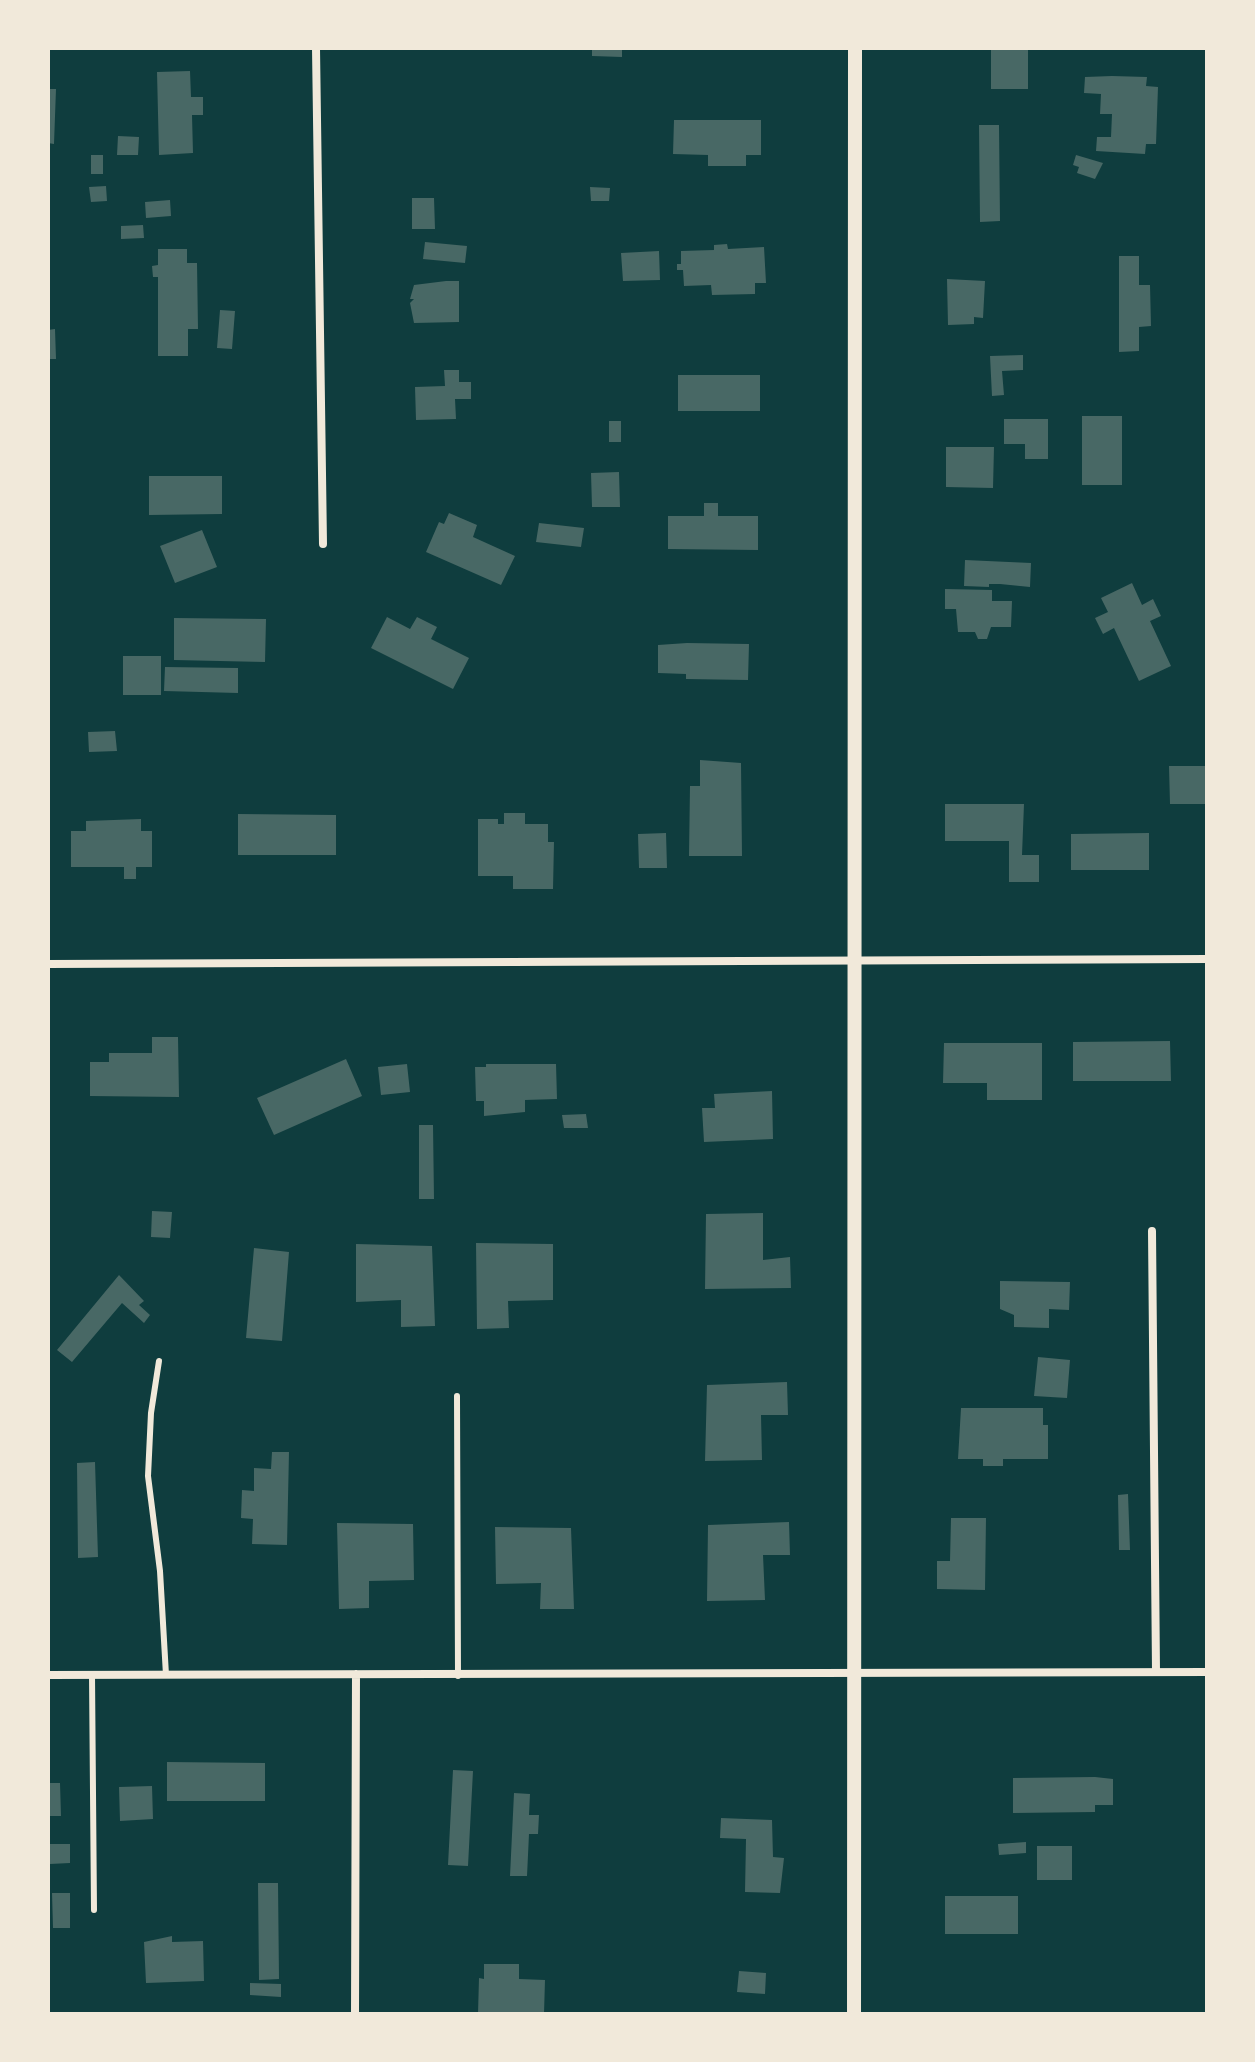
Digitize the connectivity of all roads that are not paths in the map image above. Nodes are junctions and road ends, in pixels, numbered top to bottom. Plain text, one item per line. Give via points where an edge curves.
1 (316, 48) edge
2 (855, 48) edge
3 (323, 544) dead end
4 (854, 959) junction
5 (1207, 959) edge
6 (48, 964) edge
7 (1152, 1231) dead end
8 (159, 1361) dead end
9 (457, 1396) dead end
10 (1156, 1672) junction
11 (1207, 1672) edge
12 (854, 1673) junction
13 (356, 1674) junction
14 (48, 1675) edge
15 (92, 1675) junction
16 (166, 1675) junction
17 (458, 1676) junction
18 (94, 1910) dead end
19 (355, 2014) edge
20 (854, 2014) edge

1 - 3 street
2 - 4 street
4 - 5 street
4 - 6 street
4 - 12 street
7 - 10 street
8 - 16 lane via 148,1476
9 - 17 lane
10 - 11 street
10 - 12 street
12 - 17 street
12 - 20 street
13 - 16 street
13 - 17 street
13 - 19 street
14 - 15 street
15 - 16 street
15 - 18 lane

